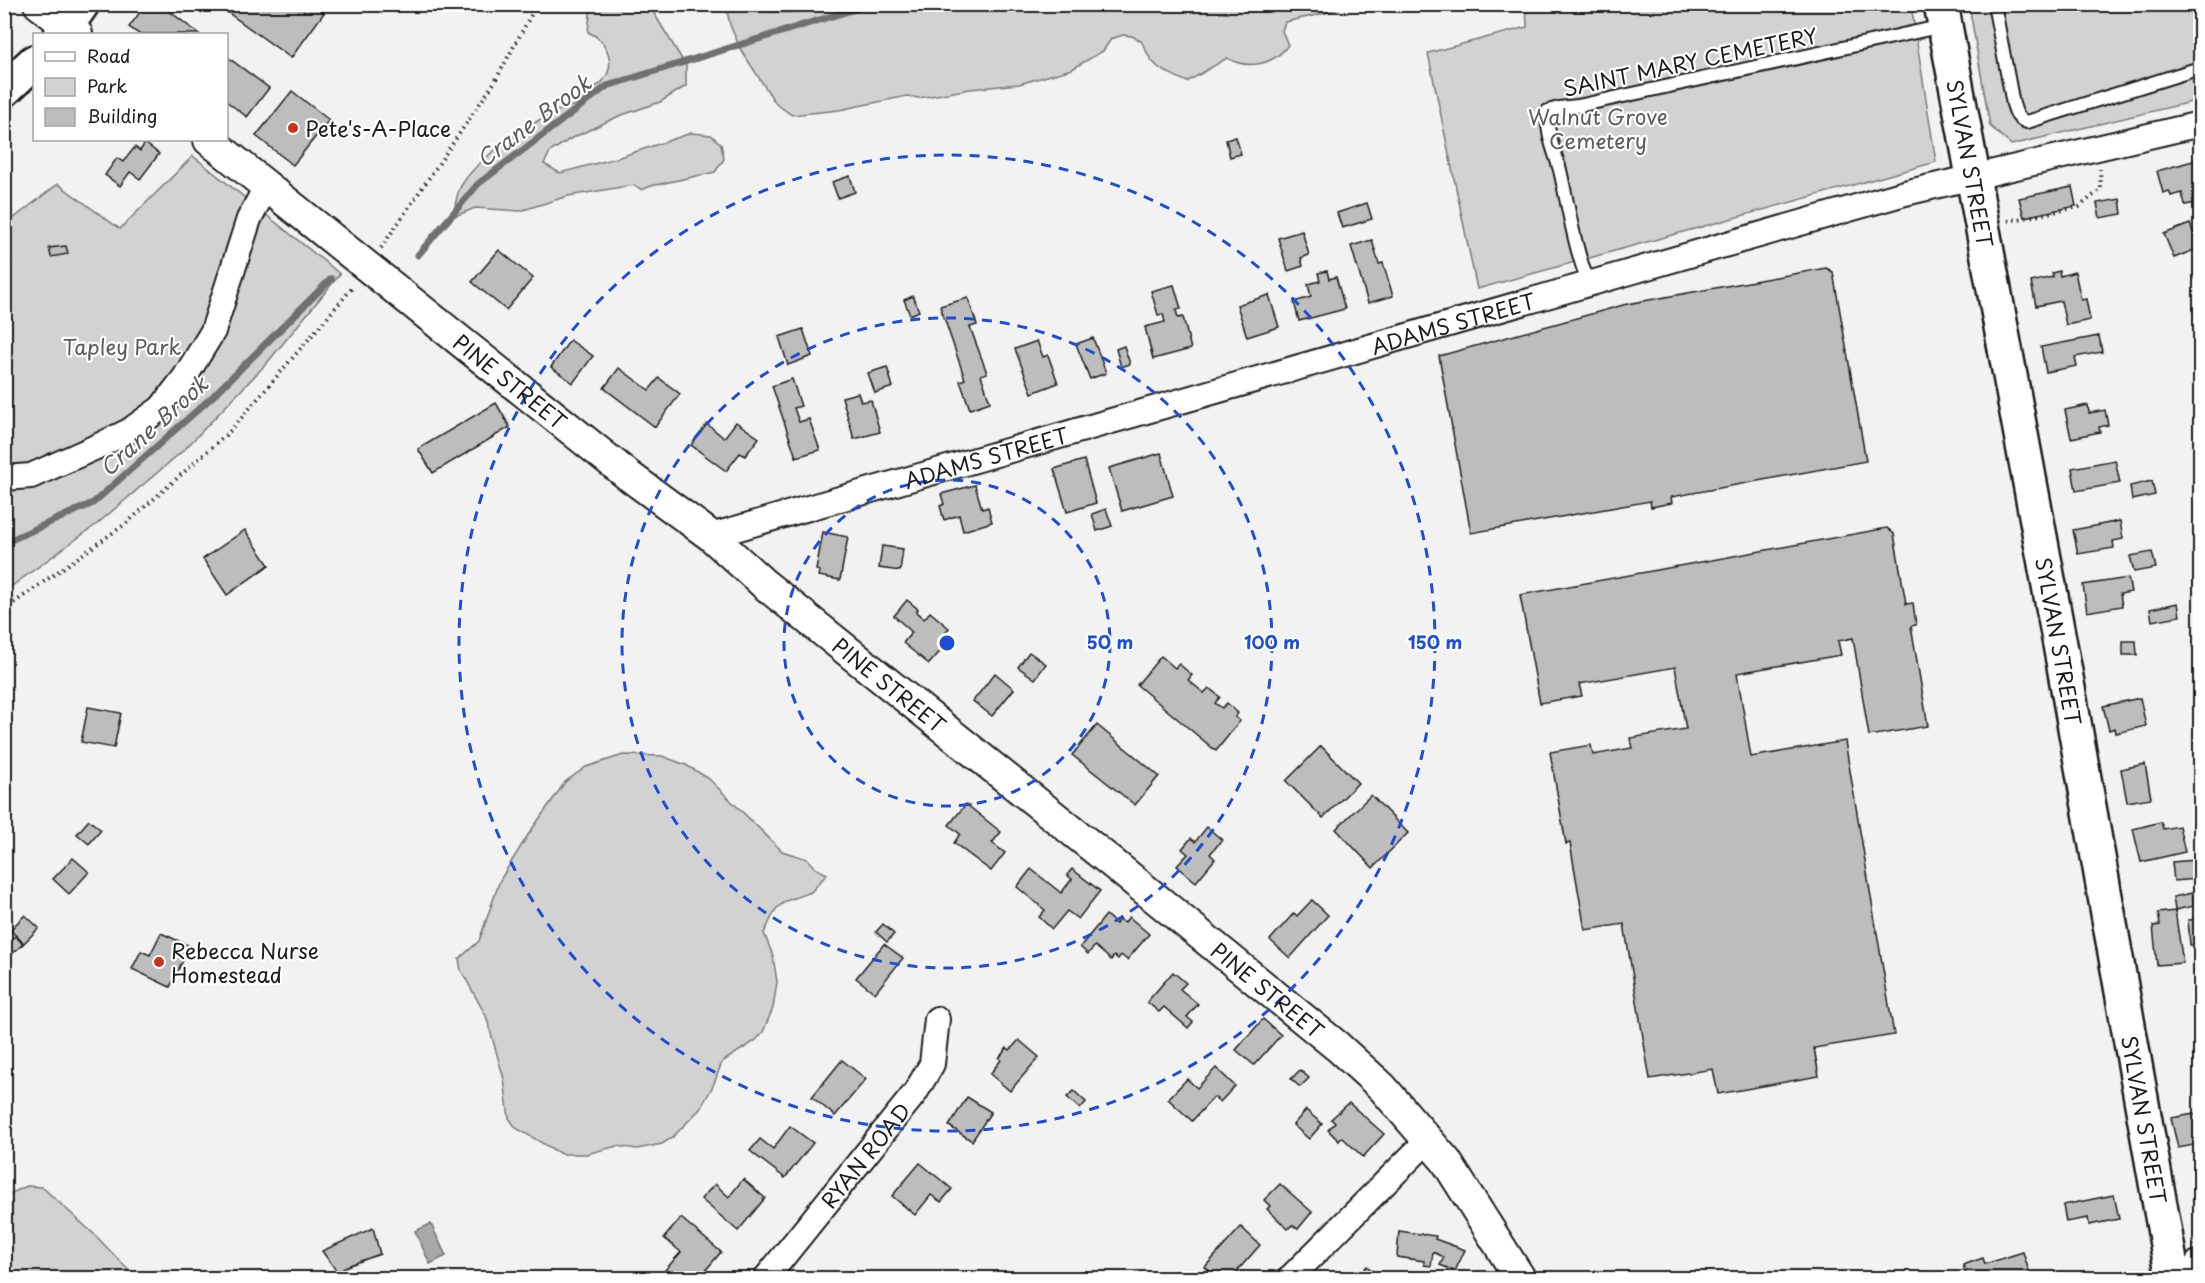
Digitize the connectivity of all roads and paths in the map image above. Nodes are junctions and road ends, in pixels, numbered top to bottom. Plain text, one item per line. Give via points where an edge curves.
1 (39, 4) edge
2 (537, 4) edge
3 (1994, 4) edge
4 (1943, 15) edge
5 (72, 25) edge
6 (33, 63) edge
7 (2200, 68) edge
8 (4, 90) edge
9 (2200, 124) edge
10 (210, 141) edge
11 (2100, 169) dead end
12 (1973, 178) junction
13 (267, 185) junction
14 (2004, 221) dead end
15 (368, 267) junction
16 (1589, 284) junction
17 (4, 478) edge
18 (711, 536) junction
19 (4, 610) edge
20 (937, 1019) dead end
21 (1428, 1140) junction
22 (2200, 1265) edge
23 (766, 1278) edge
24 (1290, 1278) edge
25 (1520, 1278) edge
26 (2173, 1278) edge
27 (2196, 1278) edge

1 - 5 street
2 - 15 path via 494,82
3 - 7 lane via 2013,104 2016,114 2026,122
4 - 12 main road, SYLVAN STREET
4 - 16 lane, SAINT MARY CEMETERY via 1548,111 1546,128 1559,167 1579,261
6 - 8 main road
9 - 12 street, ADAMS STREET
10 - 13 street, PINE STREET
11 - 14 path via 2101,189 2079,207
12 - 16 street, ADAMS STREET via 1905,193
12 - 26 main road, SYLVAN STREET
13 - 15 street, PINE STREET
13 - 17 street via 249,219 213,331 185,377 160,408 129,431 96,447 31,476
15 - 18 street, PINE STREET via 629,476
15 - 19 path via 231,430 128,522
16 - 18 street, ADAMS STREET
18 - 21 street, PINE STREET via 764,584 1338,1047 1382,1087
20 - 23 street, RYAN ROAD via 932,1064 915,1093
21 - 24 street
21 - 25 street, PINE STREET via 1446,1161
22 - 27 street

